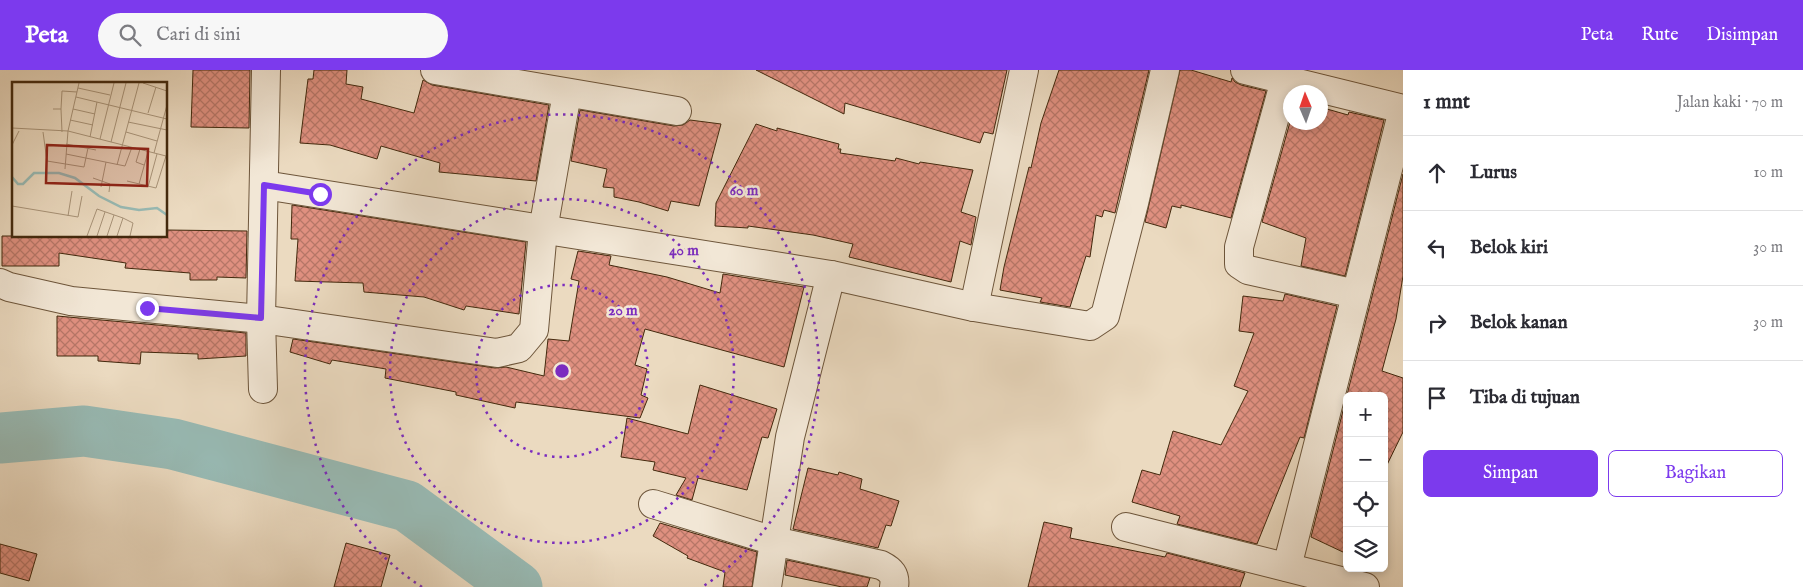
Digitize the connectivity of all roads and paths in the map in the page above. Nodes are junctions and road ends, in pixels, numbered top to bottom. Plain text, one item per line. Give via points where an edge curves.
1 (266, 70) edge
2 (435, 70) edge
3 (1024, 70) edge
4 (1165, 70) edge
5 (1245, 70) edge
6 (1286, 80) junction
7 (567, 93) junction
8 (1403, 110) edge
9 (676, 111) dead end
10 (264, 185) junction
11 (543, 230) junction
12 (831, 275) junction
13 (0, 283) edge
14 (1356, 294) junction
15 (974, 307) junction
16 (261, 318) junction
17 (263, 389) dead end
18 (653, 504) dead end
19 (1126, 527) dead end
20 (774, 541) junction
21 (1287, 567) junction
22 (767, 587) edge
23 (894, 587) edge
24 (1365, 587) edge

1 - 10 street
2 - 7 street
3 - 15 street
4 - 15 street via 1104,316 1090,326
5 - 6 street
6 - 8 street
6 - 14 street via 1239,247 1239,264 1248,270
7 - 9 street
7 - 11 street
8 - 14 street
10 - 11 street
10 - 16 street
11 - 12 street
11 - 16 street via 534,330 519,348 497,352
12 - 15 street
12 - 20 street via 790,437
13 - 16 street via 71,301
14 - 21 street
16 - 17 street
18 - 20 street
19 - 21 street
20 - 22 street
20 - 23 street via 881,565 894,575
21 - 24 street

